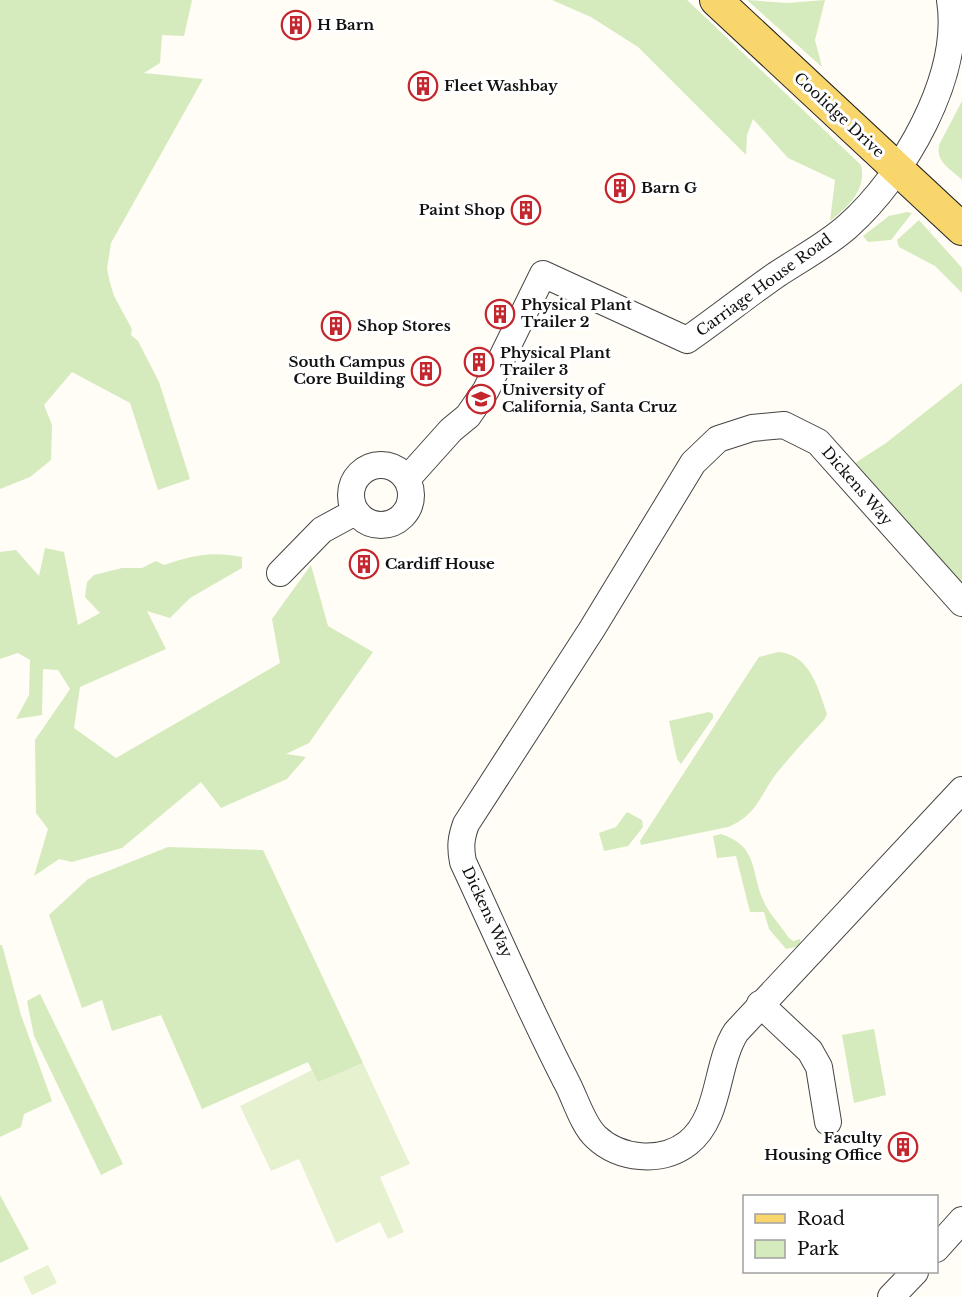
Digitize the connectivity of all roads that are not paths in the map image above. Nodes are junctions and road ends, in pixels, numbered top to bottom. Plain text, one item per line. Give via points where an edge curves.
1 (716, 0) edge
2 (950, 0) edge
3 (897, 170) junction
4 (962, 229) edge
5 (407, 479) junction
6 (355, 512) junction
7 (280, 573) dead end
8 (962, 603) edge
9 (962, 790) edge
10 (760, 1004) junction
11 (828, 1122) dead end
12 (962, 1220) edge
13 (938, 1247) edge
14 (914, 1273) edge
15 (891, 1297) edge

1 - 3 main road, Coolidge Drive
2 - 3 street via 957,28 949,87 935,115
3 - 4 main road, Coolidge Drive
3 - 5 street, Carriage House Road via 884,190 847,227 687,340 543,274 486,390 468,416
5 - 6 street via 411,497 404,515 396,521 377,525
5 - 6 street via 400,471 381,464 362,471 351,488
6 - 7 street via 322,530
8 - 10 street, Dickens Way via 818,442 784,425 752,428 718,439 693,463 466,824 460,839 463,862 594,1135 613,1151 632,1157 652,1155 689,1142 716,1095 726,1047
9 - 10 street, Dickens Way
10 - 11 street via 810,1051 819,1067
12 - 13 street
14 - 15 street

